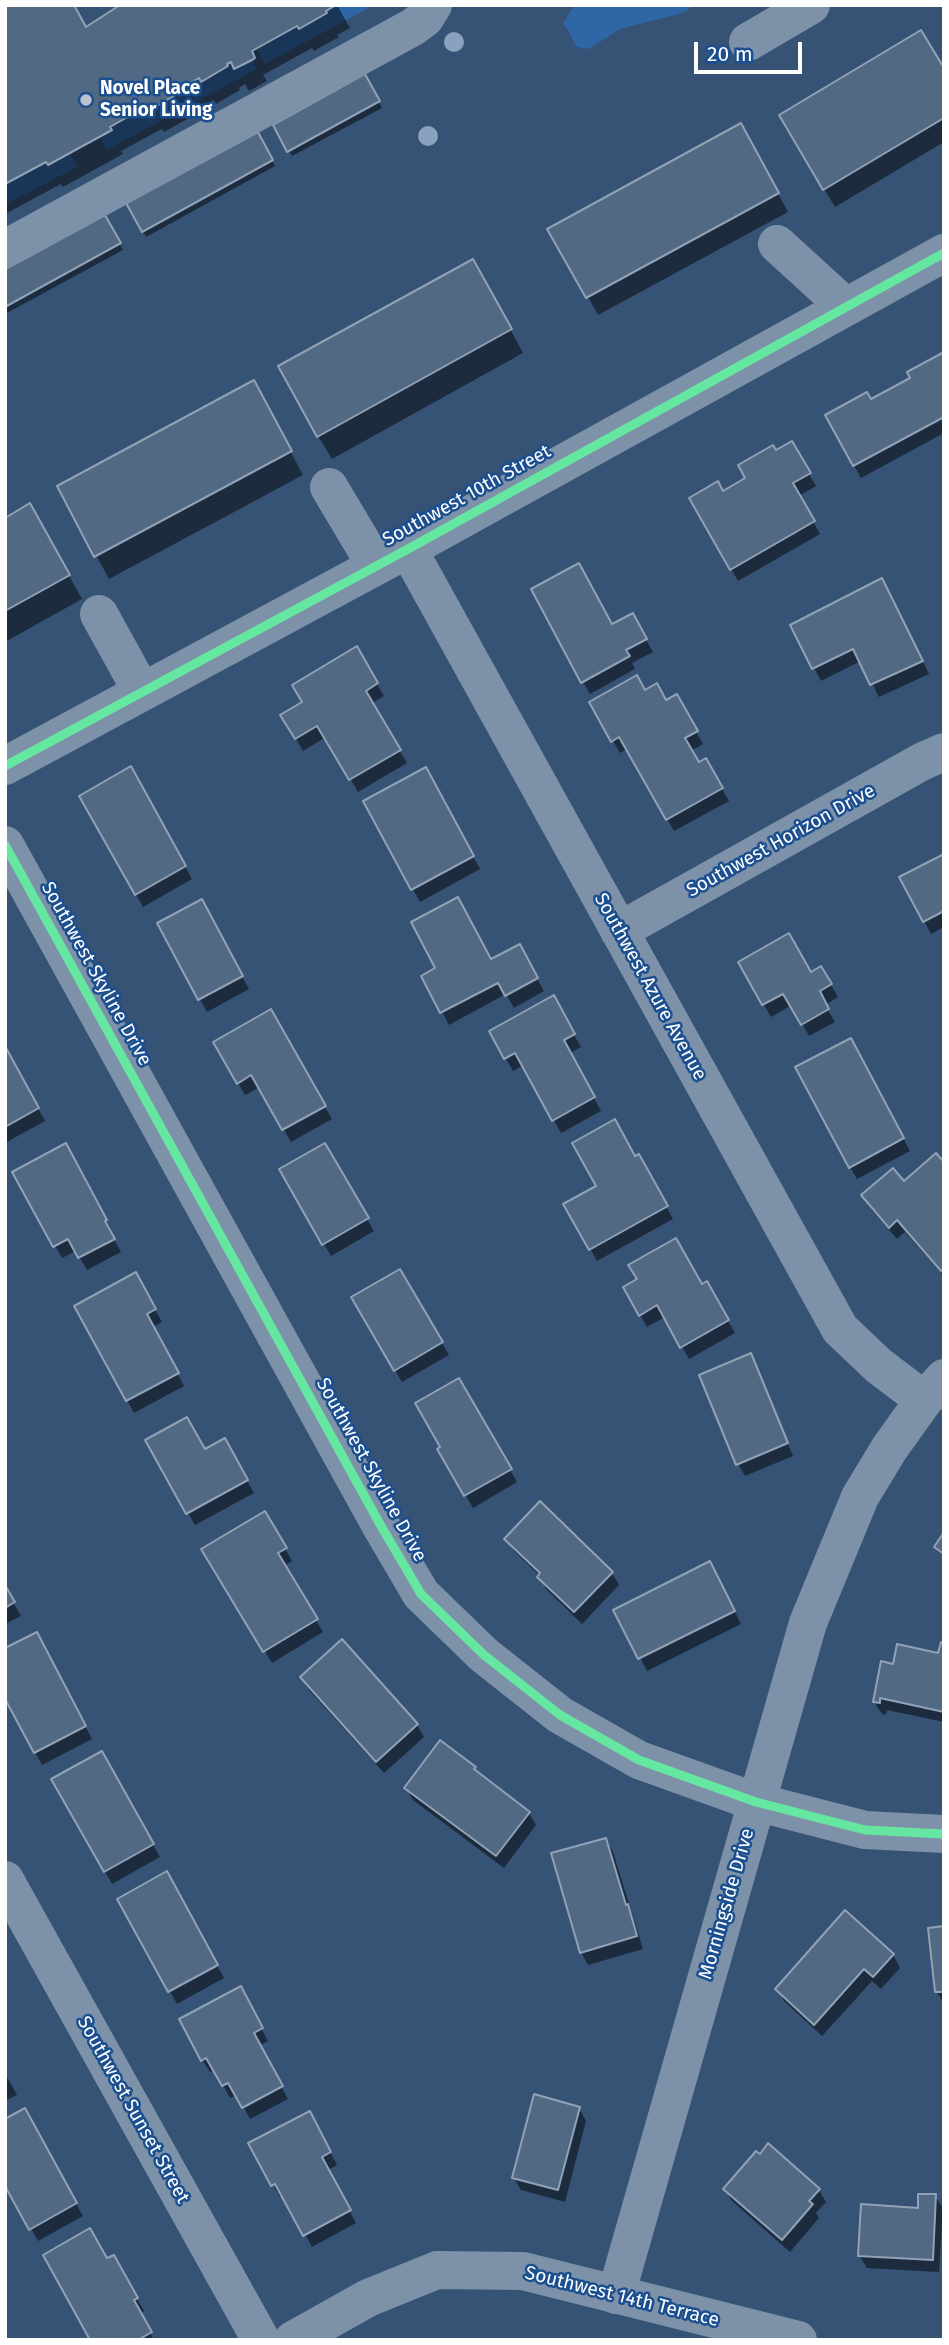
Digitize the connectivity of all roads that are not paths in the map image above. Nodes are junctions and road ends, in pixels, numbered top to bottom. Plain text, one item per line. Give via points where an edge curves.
1 (433, 5) edge
2 (811, 5) edge
3 (748, 42) dead end
4 (778, 244) dead end
5 (5, 249) edge
6 (944, 253) edge
7 (846, 307) junction
8 (329, 487) dead end
9 (392, 558) junction
10 (99, 614) dead end
11 (142, 692) junction
12 (944, 752) edge
13 (5, 766) edge
14 (5, 845) edge
15 (619, 931) junction
16 (934, 1389) edge
17 (756, 1802) junction
18 (944, 1834) edge
19 (5, 1880) edge
20 (616, 2295) junction
21 (261, 2340) edge
22 (293, 2340) edge
23 (798, 2340) edge

1 - 5 street via 414,27
2 - 3 street
4 - 7 street
6 - 7 street, Southwest 10th Street
7 - 9 street, Southwest 10th Street
8 - 9 street, Southwest Azure Avenue
9 - 11 street, Southwest 10th Street
9 - 15 street, Southwest Azure Avenue
10 - 11 street
11 - 13 street, Southwest 10th Street
12 - 15 street, Southwest Horizon Drive
14 - 17 street, Southwest Skyline Drive via 421,1594 484,1655 560,1716 639,1760
15 - 16 street, Southwest Azure Avenue via 840,1329 879,1366
16 - 17 street, Morningside Drive via 860,1497 834,1556 808,1622
17 - 18 street, Southwest Skyline Drive via 865,1830
17 - 20 street, Morningside Drive
19 - 21 street, Southwest Sunset Street
20 - 22 street, Southwest 14th Terrace via 523,2271 437,2270 368,2298
20 - 23 street, Southwest 14th Terrace

